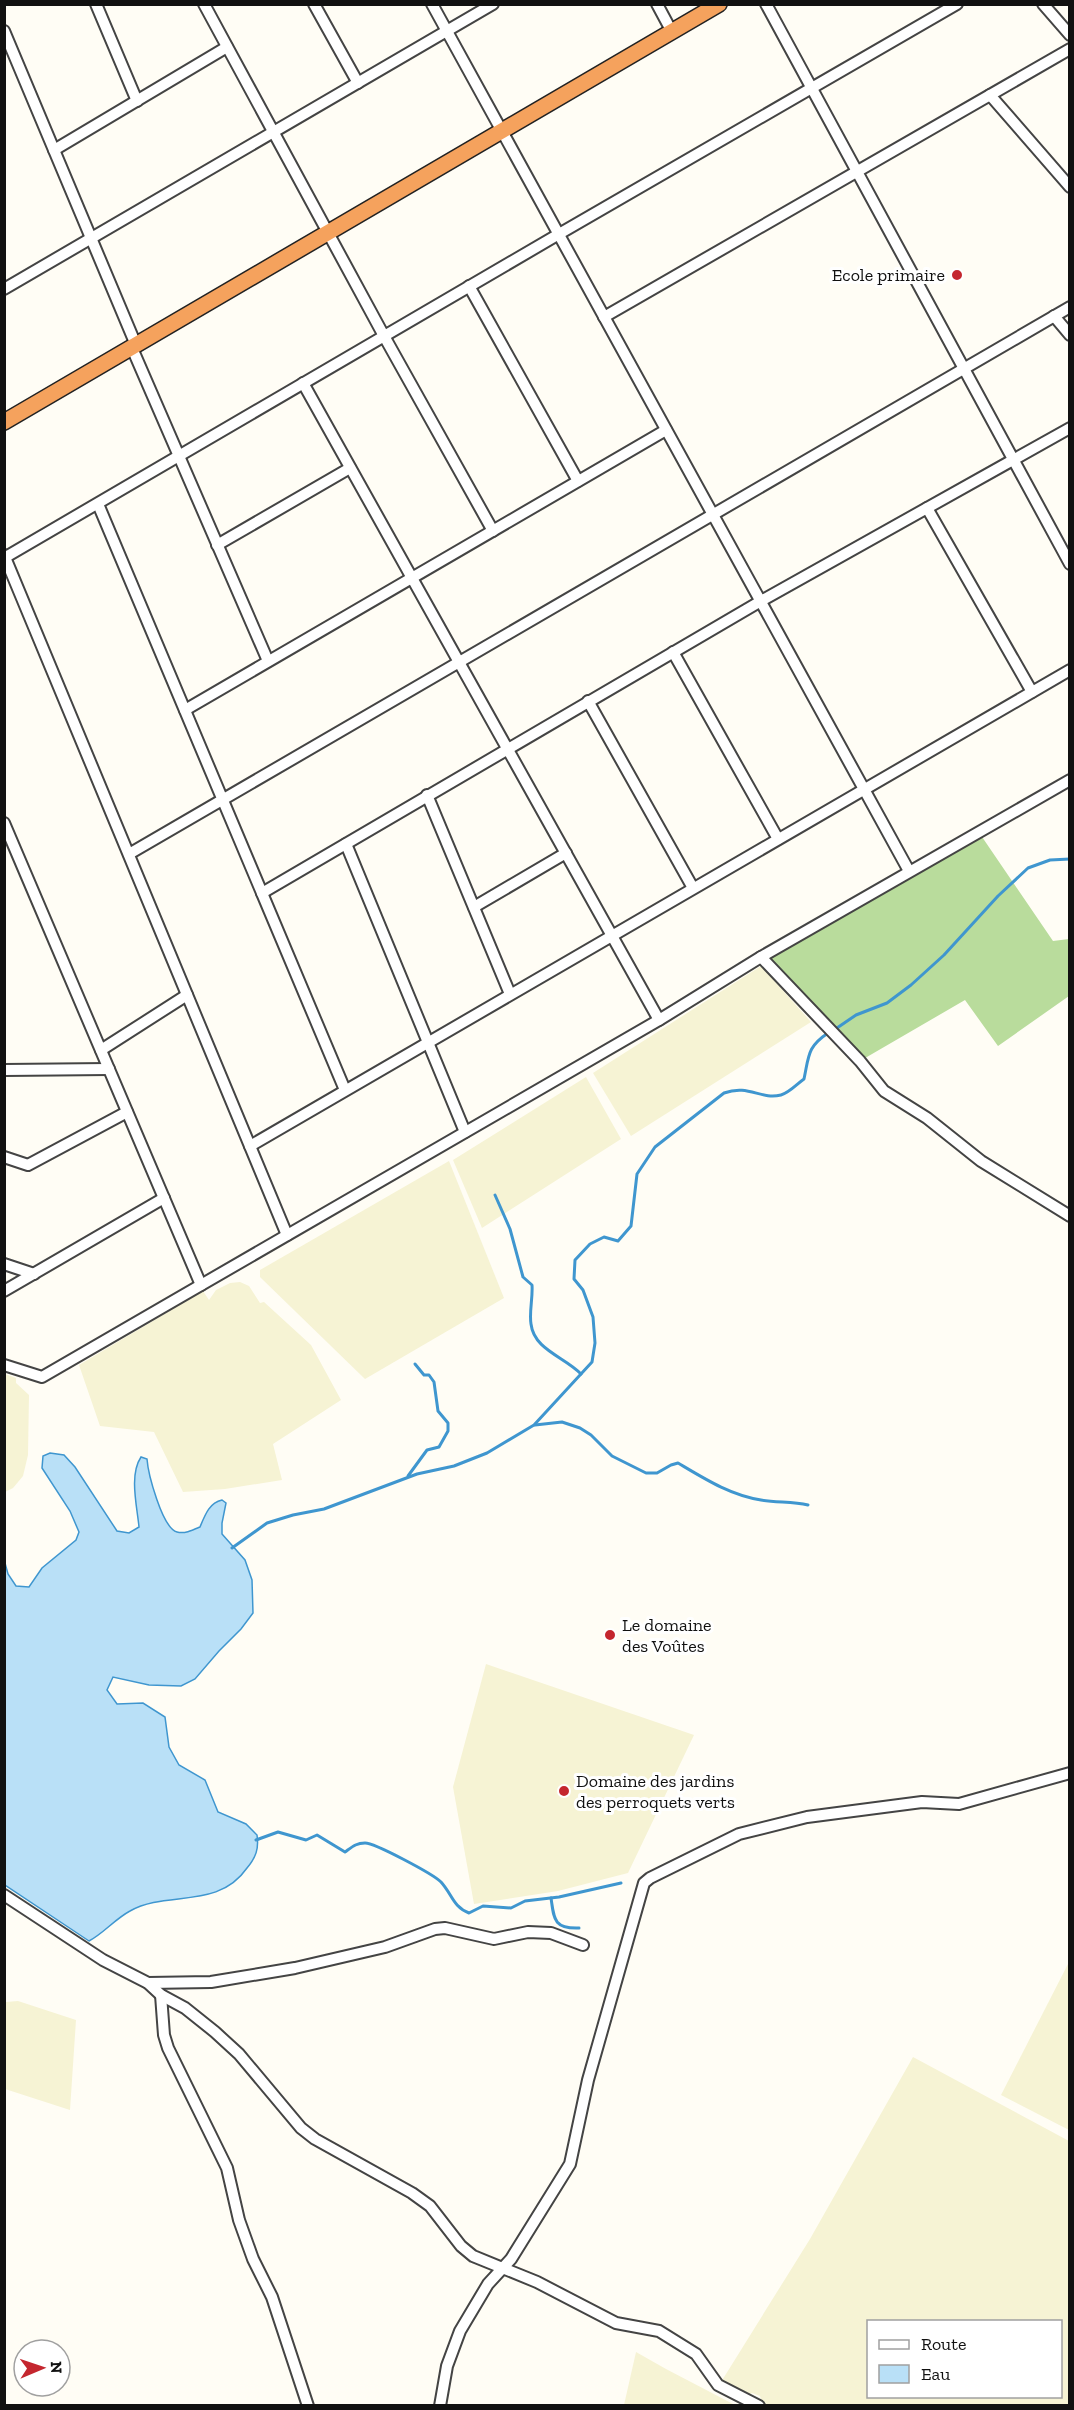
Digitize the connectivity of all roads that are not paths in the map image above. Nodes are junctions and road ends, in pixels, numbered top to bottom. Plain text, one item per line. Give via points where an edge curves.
1 (96, 4) edge
2 (204, 4) edge
3 (314, 4) edge
4 (432, 4) edge
5 (493, 4) edge
6 (657, 4) edge
7 (719, 4) edge
8 (766, 4) edge
9 (957, 4) edge
10 (1043, 4) edge
11 (4, 31) edge
12 (447, 32) junction
13 (672, 32) junction
14 (1070, 35) edge
15 (227, 47) junction
16 (1070, 49) edge
17 (358, 83) junction
18 (811, 88) junction
19 (990, 94) junction
20 (136, 101) junction
21 (502, 130) junction
22 (274, 132) junction
23 (54, 150) junction
24 (856, 172) junction
25 (1070, 187) edge
26 (328, 232) junction
27 (559, 234) junction
28 (91, 238) junction
29 (5, 285) edge
30 (469, 286) junction
31 (1070, 307) edge
32 (1054, 316) junction
33 (604, 317) junction
34 (1070, 335) edge
35 (384, 336) junction
36 (134, 346) junction
37 (962, 369) junction
38 (303, 383) junction
39 (4, 422) edge
40 (1070, 428) edge
41 (666, 430) junction
42 (179, 456) junction
43 (1012, 460) junction
44 (350, 468) junction
45 (578, 481) junction
46 (98, 504) junction
47 (927, 508) junction
48 (713, 514) junction
49 (493, 531) junction
50 (217, 544) junction
51 (5, 557) edge
52 (1069, 561) edge
53 (412, 578) junction
54 (761, 601) junction
55 (674, 652) junction
56 (268, 662) junction
57 (459, 662) junction
58 (1070, 670) edge
59 (1032, 692) junction
60 (588, 701) junction
61 (185, 710) junction
62 (507, 748) junction
63 (1070, 780) edge
64 (864, 789) junction
65 (427, 795) junction
66 (222, 799) junction
67 (4, 823) edge
68 (778, 839) junction
69 (346, 843) junction
70 (566, 853) junction
71 (129, 854) junction
72 (909, 871) junction
73 (693, 888) junction
74 (262, 893) junction
75 (474, 907) junction
76 (612, 936) junction
77 (761, 957) junction
78 (510, 994) junction
79 (187, 995) junction
80 (659, 1020) junction
81 (428, 1042) junction
82 (101, 1050) junction
83 (109, 1069) junction
84 (4, 1071) edge
85 (345, 1090) junction
86 (127, 1112) junction
87 (465, 1132) junction
88 (250, 1146) junction
89 (4, 1157) edge
90 (164, 1198) junction
91 (1070, 1216) edge
92 (287, 1235) junction
93 (4, 1264) edge
94 (34, 1274) junction
95 (201, 1285) junction
96 (4, 1291) edge
97 (4, 1365) edge
98 (1070, 1773) edge
99 (4, 1895) edge
100 (583, 1945) dead end
101 (148, 1983) junction
102 (161, 1995) junction
103 (501, 2269) junction
104 (308, 2406) edge
105 (440, 2406) edge
106 (759, 2406) edge

1 - 20 street
2 - 15 street
3 - 17 street
4 - 12 street
5 - 12 street
6 - 13 street
7 - 13 highway
8 - 18 street
9 - 18 street
10 - 14 street
11 - 23 street
12 - 17 street
12 - 21 street
13 - 21 highway
15 - 20 street
15 - 22 street
16 - 19 street
17 - 22 street
18 - 24 street
18 - 27 street
19 - 24 street
19 - 25 street
20 - 23 street
21 - 26 highway
21 - 27 street
22 - 26 street
22 - 28 street
23 - 28 street
24 - 33 street
24 - 37 street
26 - 35 street
26 - 36 highway
27 - 30 street
27 - 33 street
28 - 29 street
28 - 36 street
30 - 35 street
30 - 45 street
31 - 32 street
32 - 34 street
32 - 37 street
33 - 41 street
35 - 38 street
35 - 49 street
36 - 39 highway
36 - 42 street
37 - 43 street
37 - 48 street
38 - 42 street
38 - 44 street
40 - 43 street
41 - 45 street
41 - 48 street
42 - 46 street
42 - 50 street
43 - 47 street
43 - 52 street
44 - 50 street
44 - 53 street
45 - 49 street
46 - 51 street
46 - 61 street
47 - 54 street
47 - 59 street
48 - 54 street
48 - 57 street
49 - 53 street
50 - 56 street
51 - 71 street
53 - 56 street
53 - 57 street
54 - 55 street
54 - 64 street
55 - 60 street
55 - 68 street
56 - 61 street
57 - 62 street
57 - 66 street
58 - 59 street
59 - 64 street
60 - 62 street
60 - 73 street
61 - 66 street
62 - 65 street
62 - 70 street
63 - 72 street
64 - 68 street
64 - 72 street
65 - 69 street
65 - 75 street
66 - 71 street
66 - 74 street
67 - 82 street
68 - 73 street
69 - 74 street
69 - 81 street
70 - 75 street
70 - 76 street
71 - 79 street
72 - 77 street
73 - 76 street
74 - 85 street
75 - 78 street
76 - 78 street
76 - 80 street
77 - 80 street
77 - 91 street via 884,1091 927,1118 981,1161
78 - 81 street
79 - 82 street
79 - 88 street
80 - 87 street
81 - 85 street
81 - 87 street
82 - 83 street
83 - 84 street
83 - 86 street
85 - 88 street
86 - 89 street via 28,1165
86 - 90 street
87 - 92 street
88 - 92 street
90 - 94 street
90 - 95 street
92 - 95 street
93 - 94 street
94 - 96 street
95 - 97 street via 42,1377
98 - 103 street via 959,1804 922,1802 807,1817 739,1834 644,1883 588,2080 570,2164
99 - 101 street via 103,1960
100 - 101 street via 551,1932 494,1939 446,1928 295,1968 211,1982
101 - 102 street
102 - 103 street via 185,2008 239,2054 315,2139 412,2193 430,2206 461,2246
102 - 104 street via 168,2049 227,2168 239,2220 272,2297
103 - 105 street via 460,2331 447,2366
103 - 106 street via 537,2282 616,2323 659,2331 696,2354 718,2385

